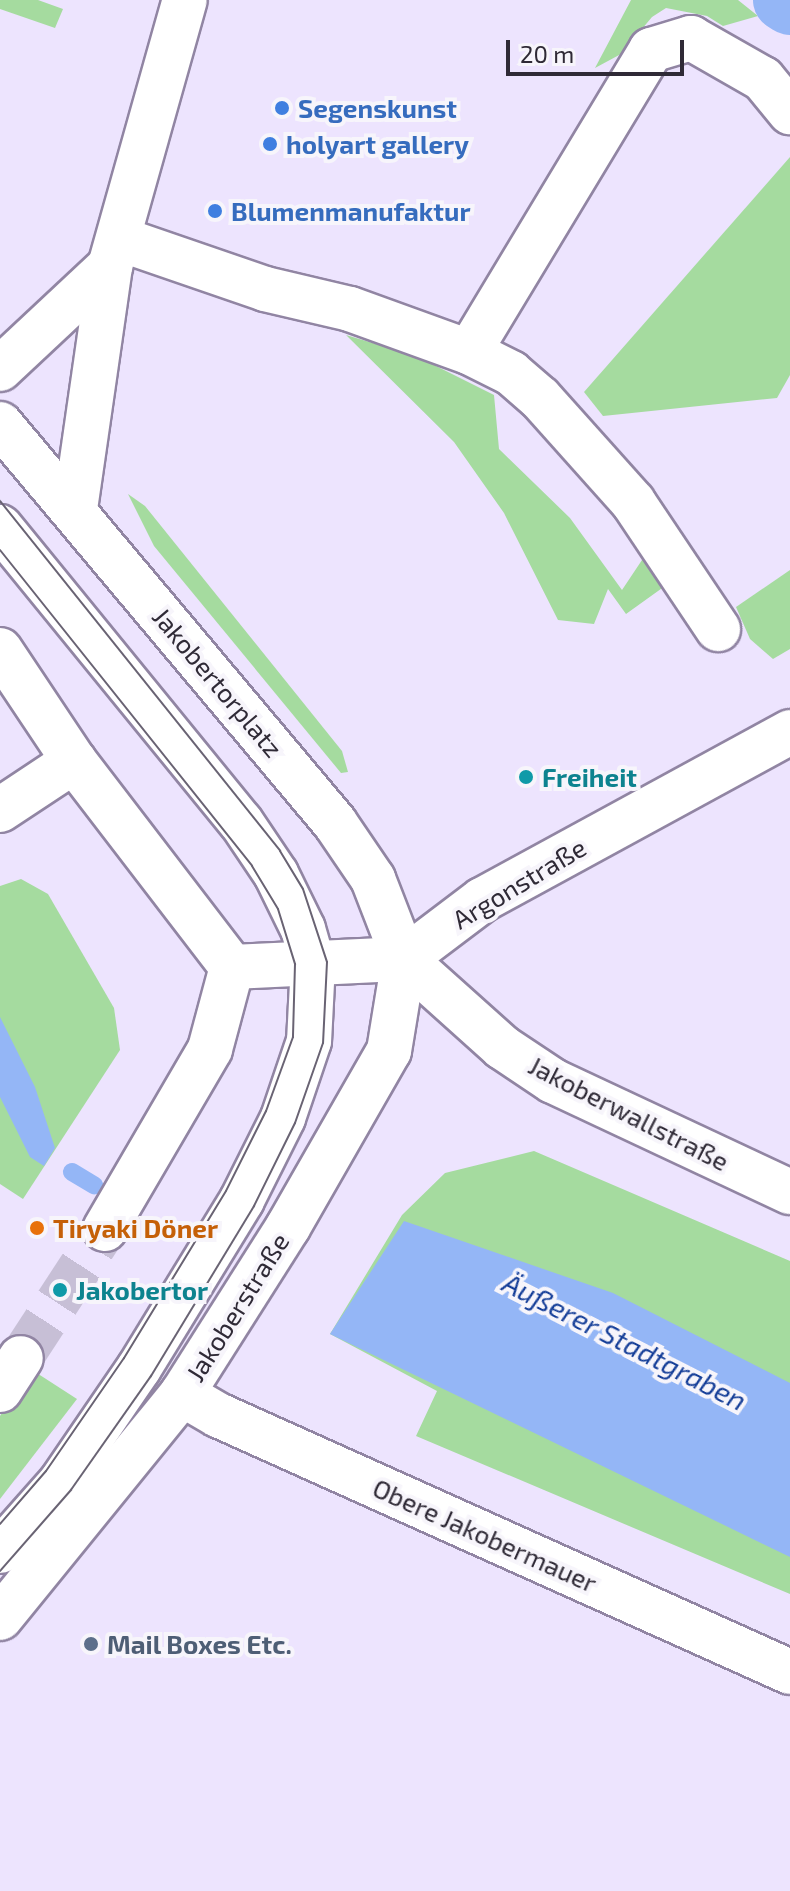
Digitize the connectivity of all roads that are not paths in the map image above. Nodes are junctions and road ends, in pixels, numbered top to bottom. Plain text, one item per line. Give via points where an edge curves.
1 (185, 0) edge
2 (790, 112) edge
3 (115, 253) junction
4 (469, 352) junction
5 (0, 369) edge
6 (0, 424) edge
7 (75, 509) junction
8 (0, 527) edge
9 (718, 629) dead end
10 (0, 650) edge
11 (790, 732) edge
12 (74, 761) junction
13 (0, 810) edge
14 (404, 959) junction
15 (313, 963) junction
16 (232, 967) junction
17 (790, 1192) edge
18 (105, 1229) tunnel mouth
19 (182, 1394) junction
20 (0, 1551) edge
21 (0, 1618) edge
22 (790, 1672) edge

1 - 3 street
2 - 4 street via 763,79 691,38 651,50
3 - 4 street via 350,309
3 - 5 street
3 - 7 street
4 - 9 street via 511,373 540,398 633,502
6 - 7 street, Jakobertorplatz
7 - 14 street, Jakobertorplatz via 335,823 373,879
8 - 15 street via 241,822 276,874
10 - 12 street
11 - 14 street, Argonstraße via 482,900
12 - 13 street
12 - 16 street
14 - 15 street
14 - 17 street, Jakoberwallstraße via 502,1047 553,1081
14 - 19 street, Jakoberstraße via 389,1051 288,1227
15 - 16 street
15 - 20 street via 309,1041 283,1118 242,1200 139,1368 61,1482
16 - 18 street via 210,1049
19 - 21 street, Jakoberstraße
19 - 22 street, Obere Jakobermauer via 218,1415

